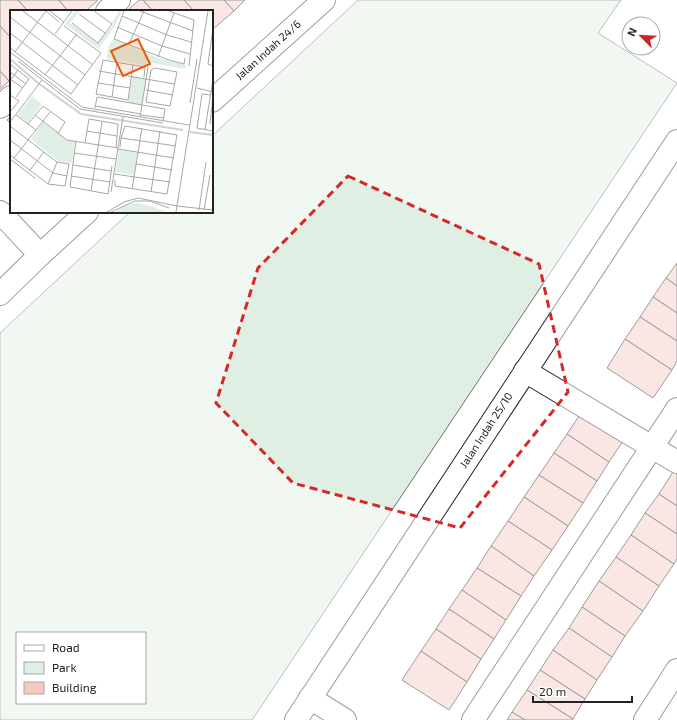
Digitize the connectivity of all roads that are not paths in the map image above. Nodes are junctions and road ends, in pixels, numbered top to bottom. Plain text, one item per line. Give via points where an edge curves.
1 (119, 0) edge
2 (324, 0) edge
3 (108, 10) edge
4 (10, 98) edge
5 (213, 99) edge
6 (0, 107) edge
7 (677, 141) edge
8 (0, 212) edge
9 (86, 213) edge
10 (40, 255) junction
11 (0, 294) edge
12 (525, 371) junction
13 (677, 409) edge
14 (652, 447) junction
15 (677, 462) edge
16 (677, 670) edge
17 (310, 698) junction
18 (296, 720) edge
19 (345, 720) edge
20 (473, 720) edge
21 (645, 720) edge

1 - 3 street
2 - 5 street, Jalan Indah 24/6
4 - 6 street
7 - 12 street, Jalan Indah 25/10
8 - 10 street
9 - 10 street
10 - 11 street
12 - 14 street
12 - 17 street, Jalan Indah 25/10
13 - 14 street
14 - 15 street
14 - 20 street
16 - 21 street
17 - 18 street, Jalan Indah 25/10
17 - 19 street

